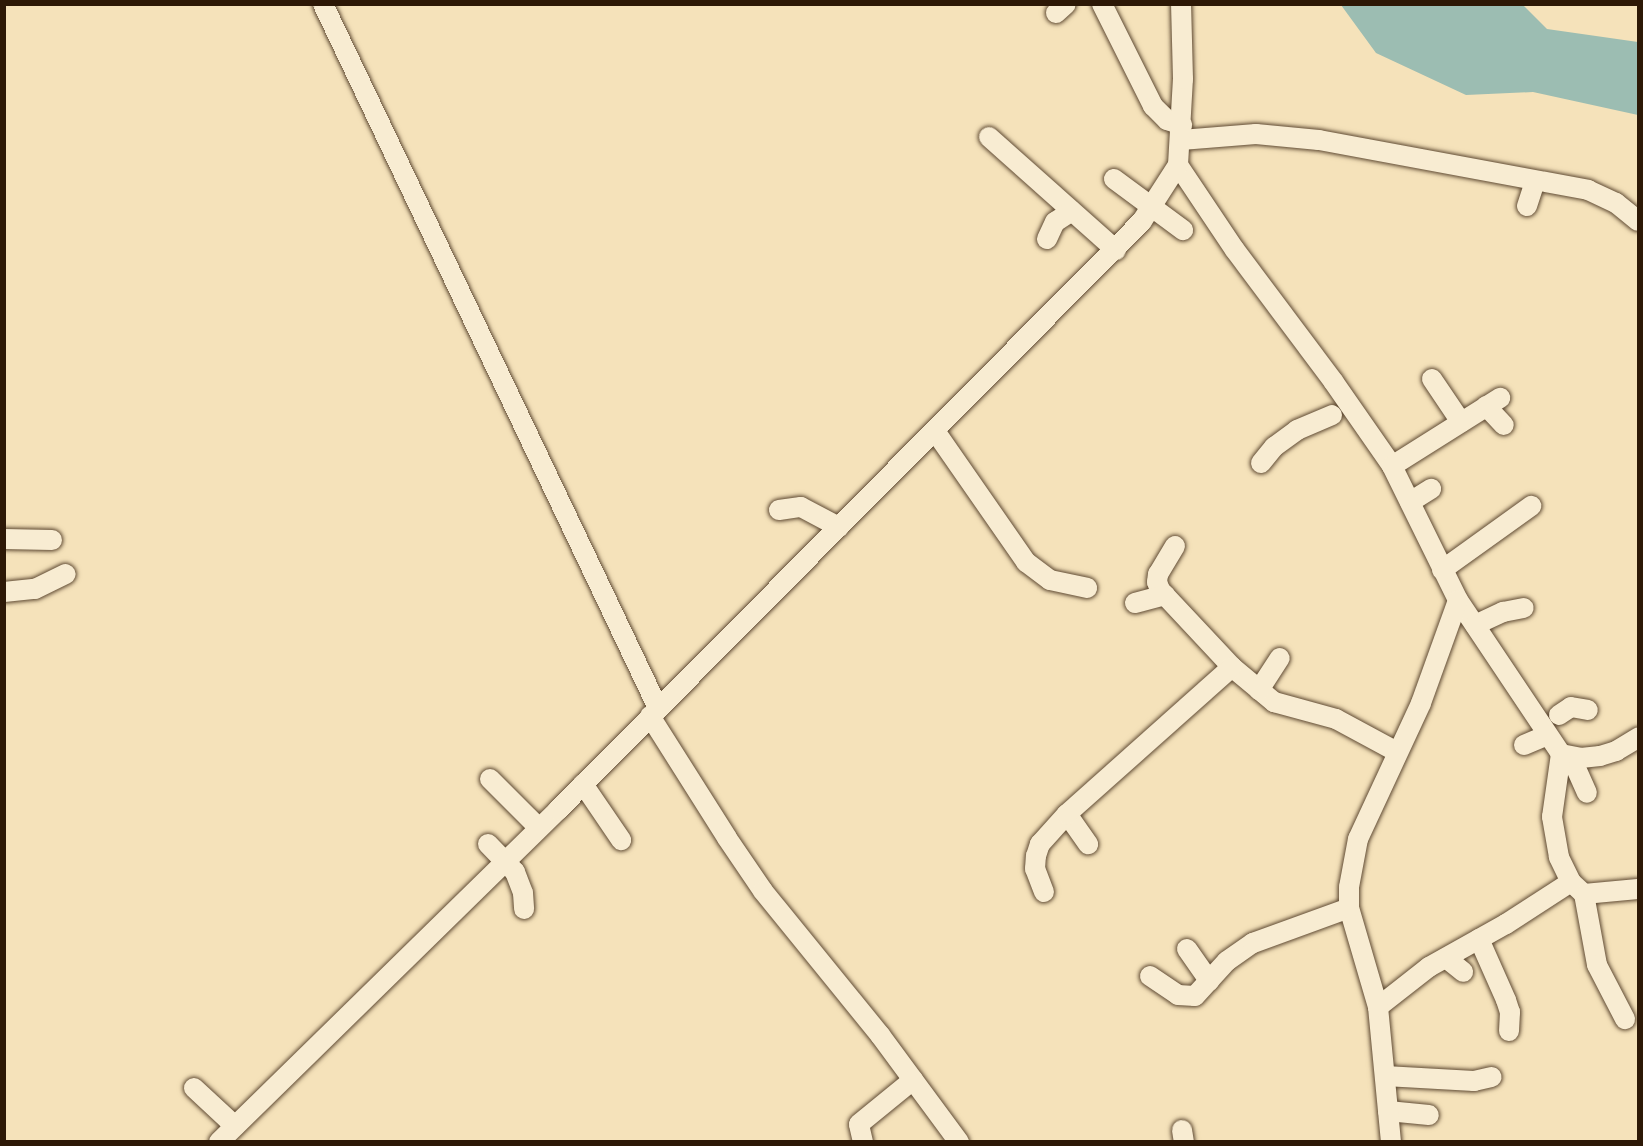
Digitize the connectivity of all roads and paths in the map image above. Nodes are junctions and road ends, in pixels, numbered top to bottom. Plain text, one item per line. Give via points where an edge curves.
1 (322, 4) edge
2 (1102, 4) edge
3 (1181, 4) edge
4 (1181, 132) junction
5 (989, 137) dead end
6 (1178, 165) junction
7 (1114, 179) dead end
8 (1535, 182) junction
9 (1153, 206) junction
10 (1527, 206) dead end
11 (1072, 211) junction
12 (1638, 221) edge
13 (1183, 230) dead end
14 (1047, 239) dead end
15 (1116, 250) junction
16 (1432, 379) dead end
17 (1342, 410) junction
18 (1461, 422) junction
19 (1504, 425) dead end
20 (935, 431) junction
21 (1261, 463) dead end
22 (1392, 466) junction
23 (1431, 489) dead end
24 (1410, 502) junction
25 (1531, 506) dead end
26 (779, 510) dead end
27 (839, 527) junction
28 (4, 539) edge
29 (52, 540) dead end
30 (1175, 546) dead end
31 (1442, 570) junction
32 (66, 574) dead end
33 (1087, 588) dead end
34 (4, 592) edge
35 (1165, 595) junction
36 (1458, 600) junction
37 (1135, 603) dead end
38 (1524, 608) dead end
39 (1475, 625) junction
40 (1280, 658) dead end
41 (1232, 668) junction
42 (1259, 690) junction
43 (1588, 710) dead end
44 (654, 712) junction
45 (1550, 725) junction
46 (1638, 738) edge
47 (1524, 745) dead end
48 (1397, 752) junction
49 (1566, 756) junction
50 (490, 779) dead end
51 (583, 784) junction
52 (1587, 793) dead end
53 (1067, 814) junction
54 (539, 828) junction
55 (621, 840) dead end
56 (488, 844) dead end
57 (1088, 844) dead end
58 (506, 861) junction
59 (1577, 888) junction
60 (1638, 889) edge
61 (1044, 892) dead end
62 (1349, 908) junction
63 (524, 909) dead end
64 (1479, 939) junction
65 (1187, 949) dead end
66 (1446, 958) junction
67 (1463, 972) dead end
68 (1150, 976) dead end
69 (1209, 981) junction
70 (1378, 1006) junction
71 (1625, 1019) dead end
72 (1509, 1030) dead end
73 (1385, 1076) junction
74 (1492, 1077) dead end
75 (913, 1080) junction
76 (194, 1088) dead end
77 (1388, 1111) junction
78 (1429, 1115) dead end
79 (235, 1126) junction
80 (219, 1142) edge
81 (863, 1142) edge
82 (958, 1142) edge
83 (1390, 1142) edge

1 - 44 street
2 - 4 street via 1153,106
3 - 4 street
4 - 6 street
4 - 8 street via 1287,135
5 - 11 street
6 - 9 street
6 - 17 street
7 - 9 street
8 - 10 street
8 - 12 street via 1601,195
9 - 13 street
9 - 15 street
11 - 14 street via 1055,222
11 - 15 street
15 - 20 street
16 - 18 street
17 - 21 street via 1297,430 1274,447
17 - 22 street
18 - 19 street via 1493,402
18 - 22 street
20 - 27 street
20 - 33 street via 1026,562 1050,580
22 - 24 street
23 - 24 street
24 - 31 street
25 - 31 street
26 - 27 street via 801,507
27 - 44 street
28 - 29 street
30 - 35 street via 1158,574 1157,582
31 - 36 street
32 - 34 street via 35,589
35 - 37 street
35 - 41 street
36 - 39 street
36 - 48 street via 1431,678
38 - 39 street via 1503,612
39 - 45 street
40 - 42 street
41 - 42 street
41 - 53 street
42 - 48 street via 1286,707 1336,719
43 - 45 street via 1571,706
44 - 51 street
44 - 75 street via 763,891
45 - 47 street
45 - 49 street
46 - 49 street via 1600,756
48 - 62 street via 1358,839
49 - 52 street
49 - 59 street via 1552,817 1559,857
50 - 54 street
51 - 54 street
51 - 55 street
53 - 57 street
53 - 61 street via 1040,844 1036,856 1036,877
54 - 58 street
56 - 58 street
58 - 63 street via 520,883
58 - 79 street
59 - 60 street
59 - 64 street
59 - 71 street via 1598,965
62 - 69 street via 1253,943 1227,961
62 - 70 street
64 - 66 street
64 - 72 street via 1510,1012
65 - 69 street
66 - 67 street
66 - 70 street
68 - 69 street via 1189,998
70 - 73 street
73 - 74 street via 1474,1081
73 - 77 street
75 - 81 street via 859,1124
75 - 82 street
76 - 79 street
77 - 78 street
77 - 83 street
79 - 80 street

